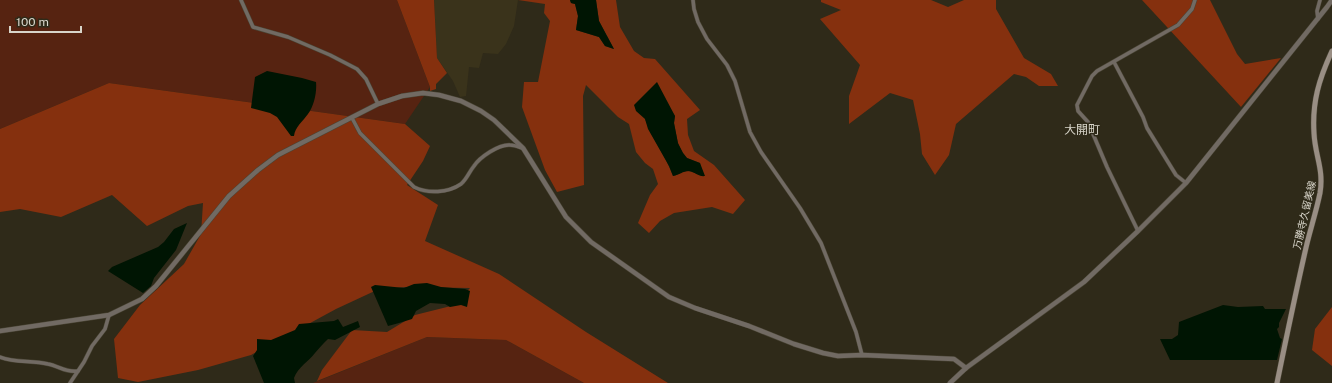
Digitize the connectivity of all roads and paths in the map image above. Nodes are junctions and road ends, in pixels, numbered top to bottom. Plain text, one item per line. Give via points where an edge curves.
1 (240, 0) edge
2 (693, 0) edge
3 (1195, 0) edge
4 (1320, 0) edge
5 (1332, 0) edge
6 (1318, 19) junction
7 (1332, 51) edge
8 (1114, 62) junction
9 (378, 104) junction
10 (352, 118) junction
11 (523, 148) junction
12 (1186, 183) junction
13 (1138, 231) junction
14 (109, 315) junction
15 (0, 331) edge
16 (862, 355) junction
17 (0, 357) edge
18 (966, 368) junction
19 (78, 371) junction
20 (70, 383) edge
21 (950, 383) edge
22 (1277, 383) edge

1 - 9 street via 254,27 288,37 357,69 366,79
2 - 16 street via 698,22 735,81 750,132 821,243 856,332
3 - 8 street via 1192,8 1178,25
4 - 6 street
5 - 6 street
6 - 12 street
7 - 22 main road, 万勝寺久留美線 via 1321,75 1314,117 1314,135 1322,177
8 - 12 street via 1147,128 1176,174
8 - 13 street via 1092,76 1077,105 1078,111 1088,122
9 - 10 street
9 - 11 street via 402,96 423,93 461,101 494,120
10 - 11 street via 360,133 414,187 422,191 452,189 461,184 481,158 510,145
10 - 14 street via 278,155 258,170 229,196 156,286 142,299
11 - 16 street via 566,217 591,242 669,297 794,344 838,356
12 - 13 street
13 - 18 street via 1084,282
14 - 15 street
14 - 19 street via 105,329
16 - 18 street via 954,359
17 - 19 street via 12,361 46,363 70,372
18 - 21 street
19 - 20 street

